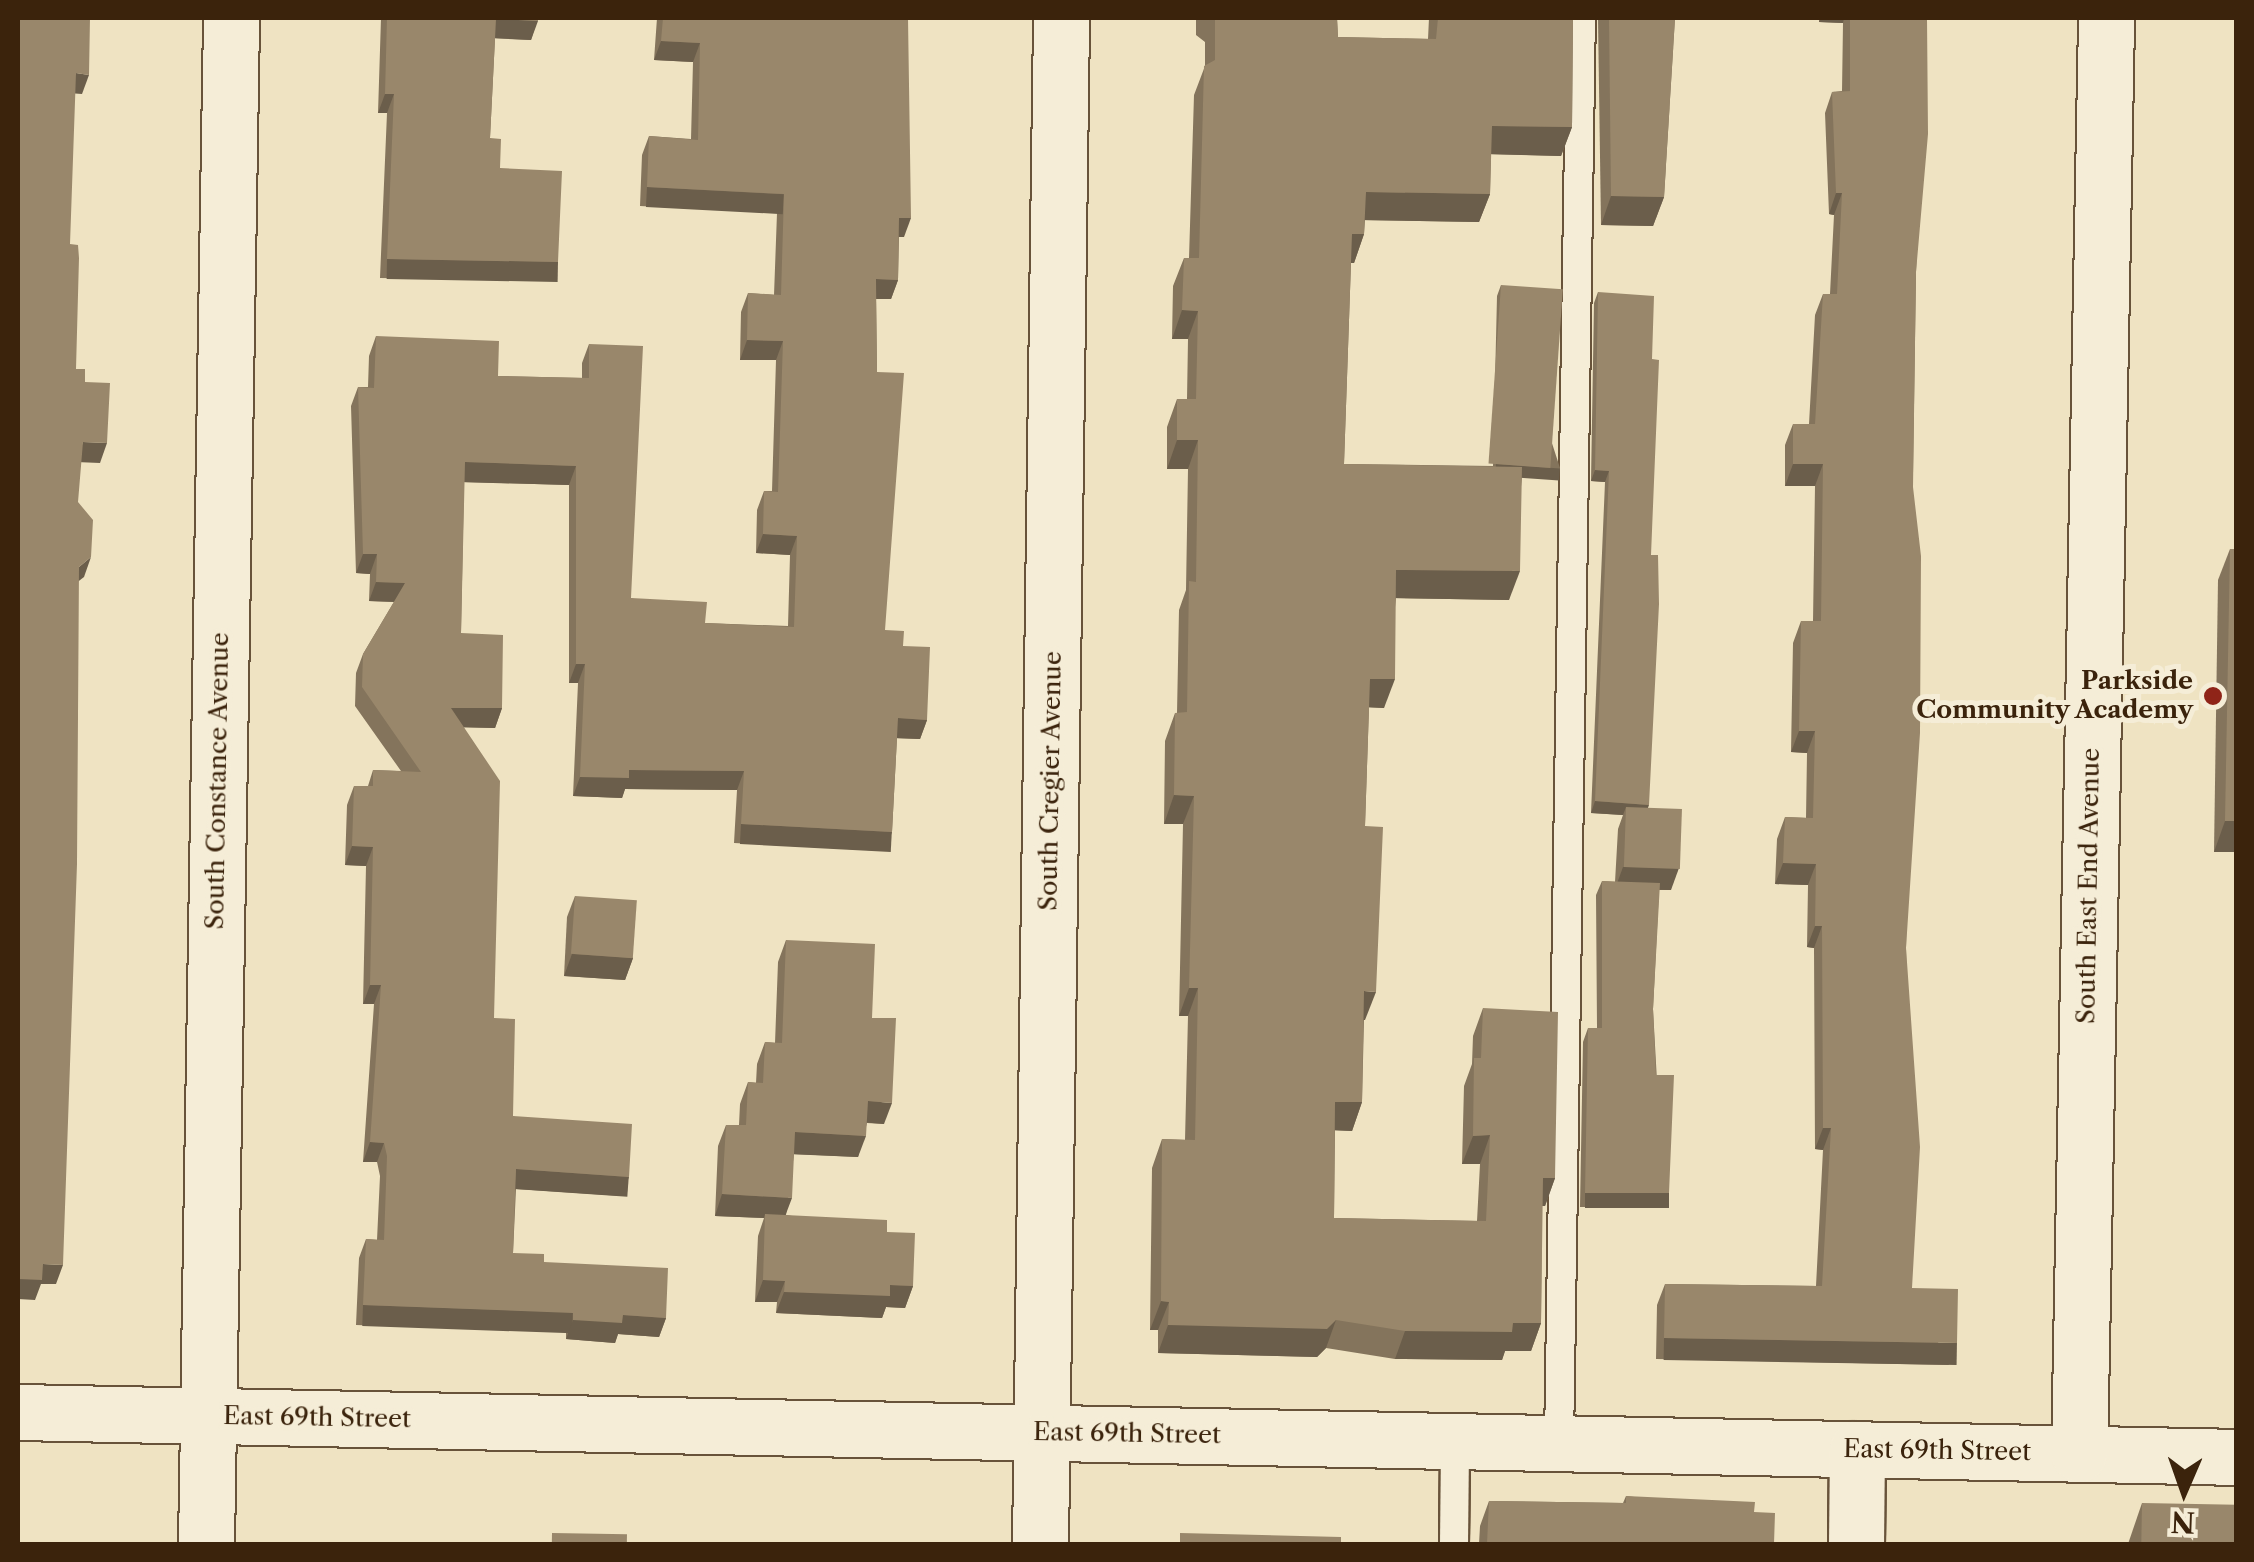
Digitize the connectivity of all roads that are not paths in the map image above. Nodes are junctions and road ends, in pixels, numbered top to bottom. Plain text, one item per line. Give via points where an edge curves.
1 (231, 18) edge
2 (1062, 18) edge
3 (1582, 18) edge
4 (2106, 18) edge
5 (18, 1412) edge
6 (208, 1416) junction
7 (1041, 1433) junction
8 (1454, 1441) junction
9 (1559, 1443) junction
10 (1857, 1449) junction
11 (2078, 1454) junction
12 (2236, 1457) edge
13 (206, 1544) edge
14 (1040, 1544) edge
15 (1454, 1544) edge
16 (1856, 1544) edge

1 - 6 street, South Constance Avenue
2 - 7 street, South Cregier Avenue
3 - 9 lane
4 - 11 street, South East End Avenue
5 - 6 street, East 69th Street
6 - 7 street, East 69th Street
6 - 13 street, South Constance Avenue
7 - 8 street, East 69th Street
7 - 14 street, South Cregier Avenue
8 - 9 street, East 69th Street
8 - 15 lane
9 - 10 street, East 69th Street
10 - 11 street, East 69th Street
10 - 16 street
11 - 12 street, East 69th Street

